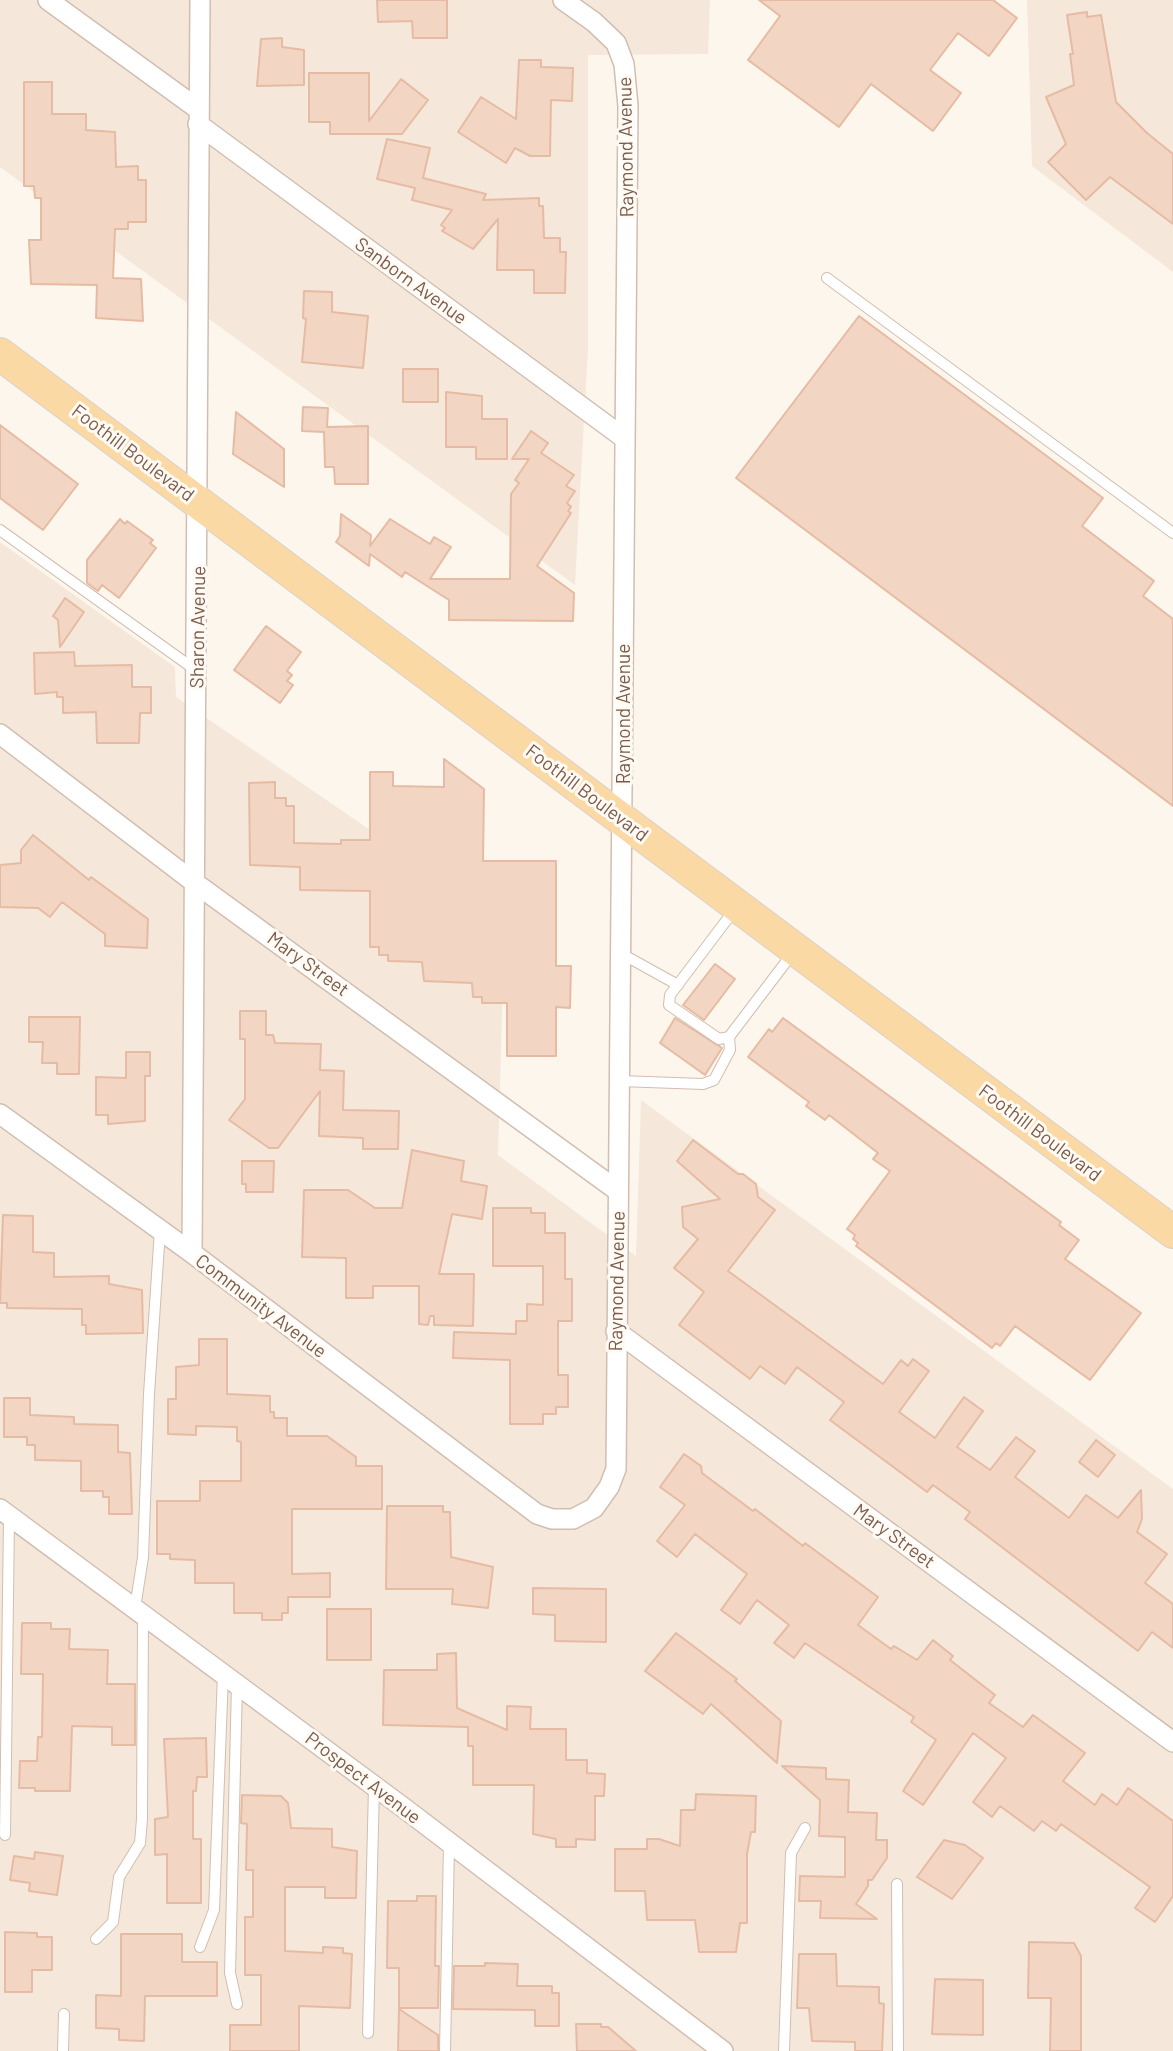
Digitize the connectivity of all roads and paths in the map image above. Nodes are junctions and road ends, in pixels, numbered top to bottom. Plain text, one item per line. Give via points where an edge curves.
1 (48, 0) edge
2 (200, 0) edge
3 (563, 0) edge
4 (198, 116) junction
5 (827, 278) dead end
6 (0, 354) edge
7 (624, 438) junction
8 (199, 503) junction
9 (0, 530) edge
10 (1173, 533) edge
11 (197, 671) junction
12 (0, 734) edge
13 (623, 820) junction
14 (195, 883) junction
15 (737, 906) junction
16 (796, 950) junction
17 (622, 954) junction
18 (678, 985) junction
19 (729, 1037) junction
20 (620, 1081) junction
21 (0, 1114) edge
22 (618, 1191) junction
23 (160, 1230) junction
24 (1173, 1232) edge
25 (192, 1253) junction
26 (616, 1331) junction
27 (520, 1502) joint
28 (4, 1512) edge
29 (139, 1611) junction
30 (230, 1679) junction
31 (1173, 1742) edge
32 (374, 1786) junction
33 (805, 1828) dead end
34 (5, 1835) dead end
35 (449, 1843) junction
36 (897, 1884) dead end
37 (96, 1939) dead end
38 (201, 1947) dead end
39 (237, 2004) dead end
40 (64, 2014) dead end
41 (368, 2033) dead end
42 (63, 2051) edge
43 (445, 2051) edge
44 (723, 2051) edge
45 (784, 2051) edge
46 (898, 2051) edge

1 - 4 street, Sanborn Avenue
2 - 4 street, Sharon Avenue
3 - 7 street, Raymond Avenue via 616,43 624,64 628,106
4 - 7 street, Sanborn Avenue
4 - 8 street, Sharon Avenue
5 - 10 lane
6 - 8 main road, Foothill Boulevard
7 - 13 street, Raymond Avenue
8 - 11 street, Sharon Avenue
8 - 13 main road, Foothill Boulevard
9 - 11 lane
11 - 14 street, Sharon Avenue
12 - 14 street, Mary Street
13 - 15 main road, Foothill Boulevard
13 - 17 street, Raymond Avenue
14 - 22 street, Mary Street
14 - 25 street, Sharon Avenue
15 - 16 main road, Foothill Boulevard
15 - 18 lane
16 - 19 lane
16 - 24 main road, Foothill Boulevard
17 - 18 lane
17 - 20 street, Raymond Avenue
18 - 19 lane via 669,1005 719,1040
19 - 20 lane via 730,1050 714,1080 704,1084
20 - 22 street, Raymond Avenue
21 - 23 street, Community Avenue
22 - 26 street, Raymond Avenue
23 - 25 street, Community Avenue
23 - 29 lane
25 - 27 street, Community Avenue
26 - 27 street, Raymond Avenue via 616,1469 609,1487 594,1508 573,1520 552,1520
26 - 31 street, Mary Street
28 - 29 street, Prospect Avenue
28 - 34 lane
29 - 30 street, Prospect Avenue
29 - 37 lane via 140,1843 119,1877 113,1922
30 - 32 street, Prospect Avenue
30 - 38 lane via 215,1910
30 - 39 lane via 230,1973
32 - 35 street, Prospect Avenue
32 - 41 lane
33 - 45 lane via 791,1853
35 - 43 lane
35 - 44 street, Prospect Avenue
36 - 46 lane
40 - 42 lane

